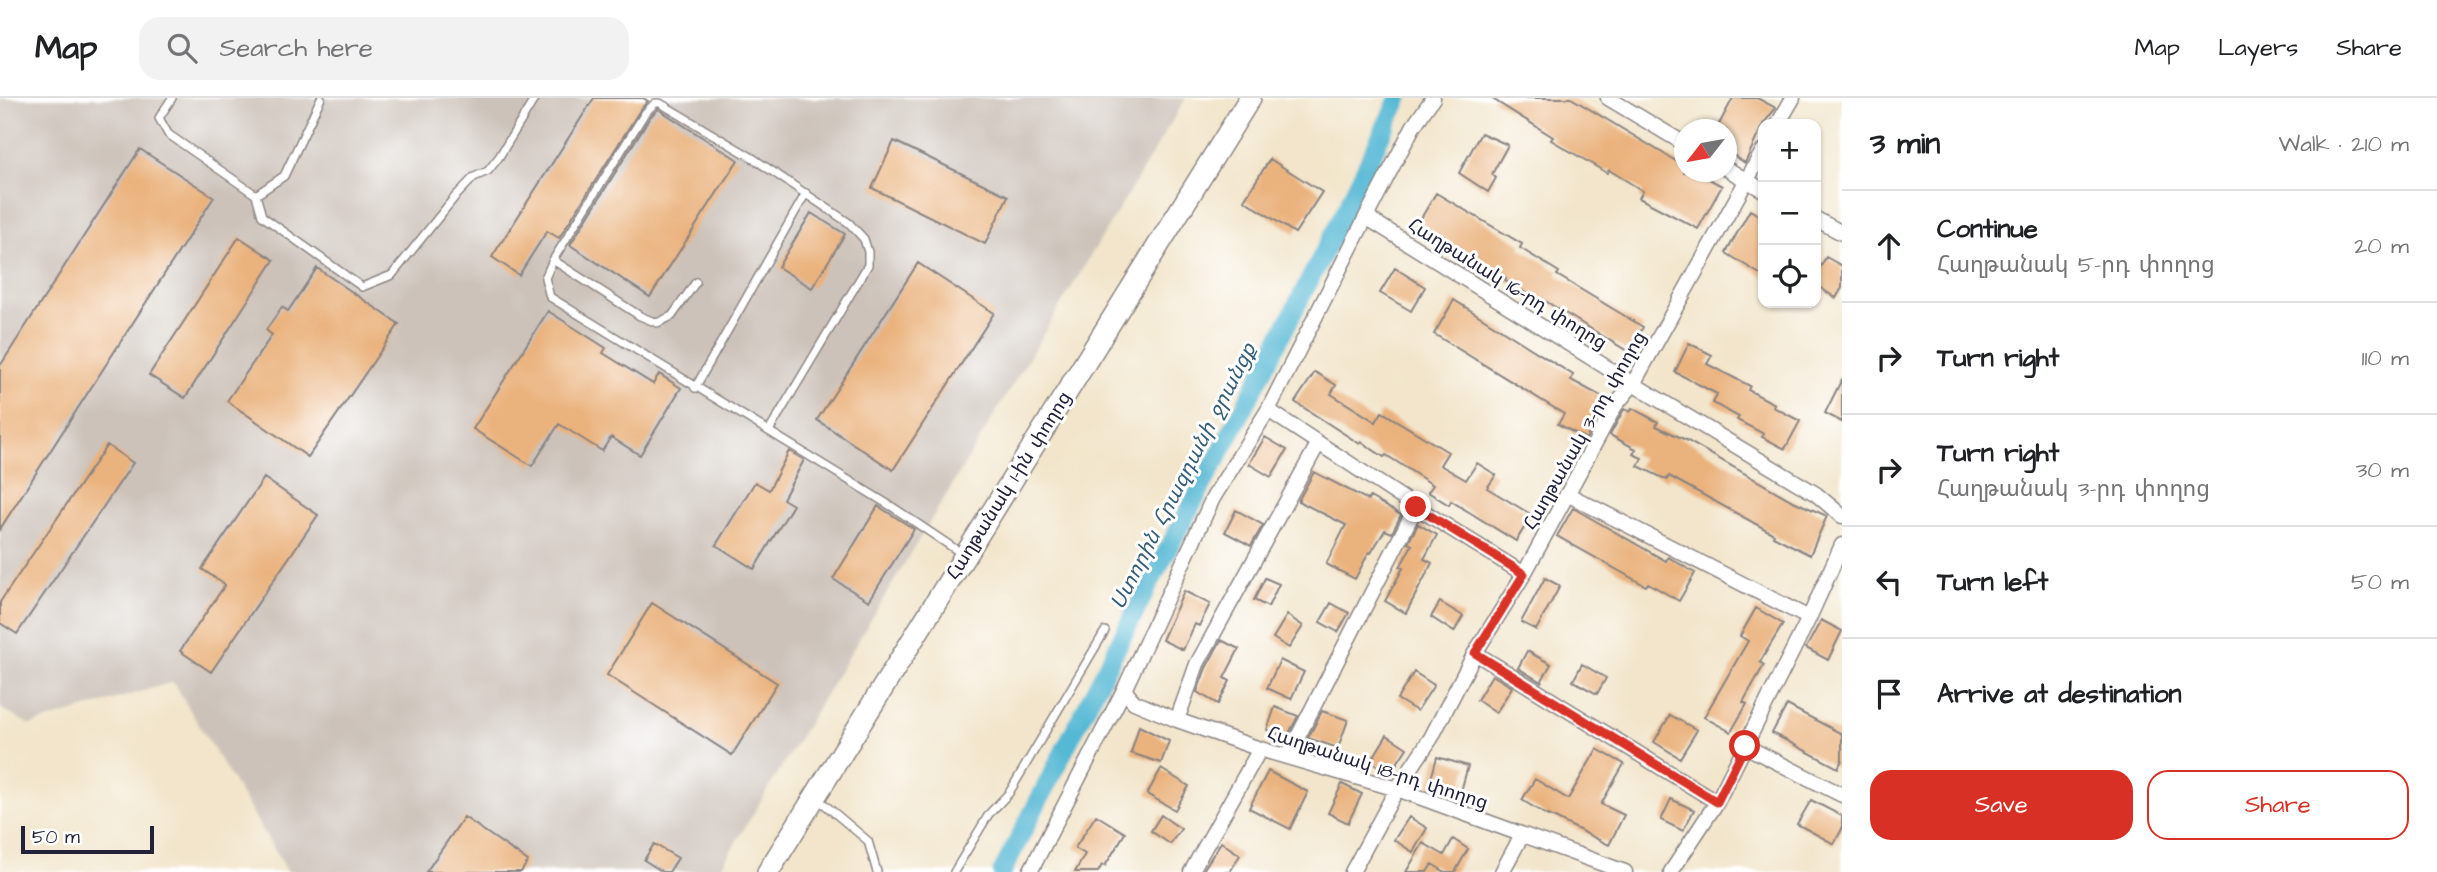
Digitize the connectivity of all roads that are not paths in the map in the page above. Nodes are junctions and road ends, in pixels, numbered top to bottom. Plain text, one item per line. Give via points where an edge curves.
1 (172, 98) edge
2 (321, 98) edge
3 (535, 98) edge
4 (1250, 98) edge
5 (1433, 98) edge
6 (1608, 98) edge
7 (1793, 98) edge
8 (1781, 119) edge
9 (1674, 137) edge
10 (1758, 161) edge
11 (1737, 175) edge
12 (1747, 181) junction
13 (1758, 187) edge
14 (806, 193) junction
15 (256, 195) junction
16 (1366, 217) junction
17 (1821, 222) edge
18 (1842, 233) edge
19 (553, 260) junction
20 (696, 282) dead end
21 (1633, 384) junction
22 (695, 388) junction
23 (1268, 410) junction
24 (769, 431) junction
25 (1318, 444) junction
26 (1567, 494) junction
27 (1416, 507) junction
28 (1842, 516) edge
29 (1842, 545) edge
30 (964, 555) junction
31 (1524, 574) junction
32 (1809, 618) junction
33 (1105, 631) dead end
34 (1475, 653) junction
35 (1124, 690) junction
36 (1177, 720) junction
37 (1745, 746) junction
38 (1260, 749) junction
39 (1288, 756) junction
40 (1397, 789) junction
41 (1842, 795) edge
42 (814, 796) junction
43 (1717, 802) junction
44 (1522, 835) junction
45 (768, 872) edge
46 (877, 872) edge
47 (954, 872) edge
48 (1030, 872) edge
49 (1191, 872) edge
50 (1352, 872) edge
51 (1502, 872) edge
52 (1625, 872) edge
53 (1671, 872) edge

1 - 15 lane via 159,118 168,134
2 - 15 lane via 284,176
3 - 15 lane via 488,171 474,177 454,198 392,275 362,287 262,216
4 - 30 main road, Հաղթանակ 1-ին փողոց
5 - 16 street
6 - 9 street
7 - 8 street
10 - 12 street, Հաղթանակ 3-րդ փողոց
11 - 12 street
12 - 13 street
12 - 21 street, Հաղթանակ 3-րդ փողոց
14 - 19 lane via 655,103
14 - 22 lane
14 - 24 lane via 864,239 868,265
16 - 21 street, Հաղթանակ 16-րդ փողոց
16 - 23 street
17 - 18 street
19 - 20 lane via 657,323 672,316
19 - 22 lane via 545,278 550,297
21 - 26 street, Հաղթանակ 3-րդ փողոց via 1615,406
21 - 28 street, Հաղթանակ 16-րդ փողոց via 1816,494
22 - 24 lane
23 - 25 street
23 - 35 street via 1213,498
24 - 30 lane
25 - 27 street
25 - 36 street via 1197,664
26 - 31 street, Հաղթանակ 3-րդ փողոց
26 - 32 street
27 - 31 street
27 - 39 street
29 - 32 street
30 - 42 main road, Հաղթանակ 1-ին փողոց
31 - 34 street, Հաղթանակ 3-րդ փողոց
32 - 37 street
33 - 47 lane via 1009,793 989,814
34 - 40 street, Հաղթանակ 3-րդ փողոց via 1431,738
34 - 43 street
35 - 36 street, Հաղթանակ 18-րդ փողոց via 1134,702
35 - 48 street
36 - 38 street, Հաղթանակ 18-րդ փողոց
37 - 41 street
37 - 43 street
38 - 39 street, Հաղթանակ 18-րդ փողոց
38 - 49 street
39 - 40 street, Հաղթանակ 18-րդ փողոց
40 - 44 street, Հաղթանակ 18-րդ փողոց
40 - 50 street, Հաղթանակ 3-րդ փողոց
42 - 45 main road, Հաղթանակ 1-ին փողոց
42 - 46 lane via 868,841
43 - 53 street
44 - 51 street
44 - 52 street, Հաղթանակ 18-րդ փողոց

